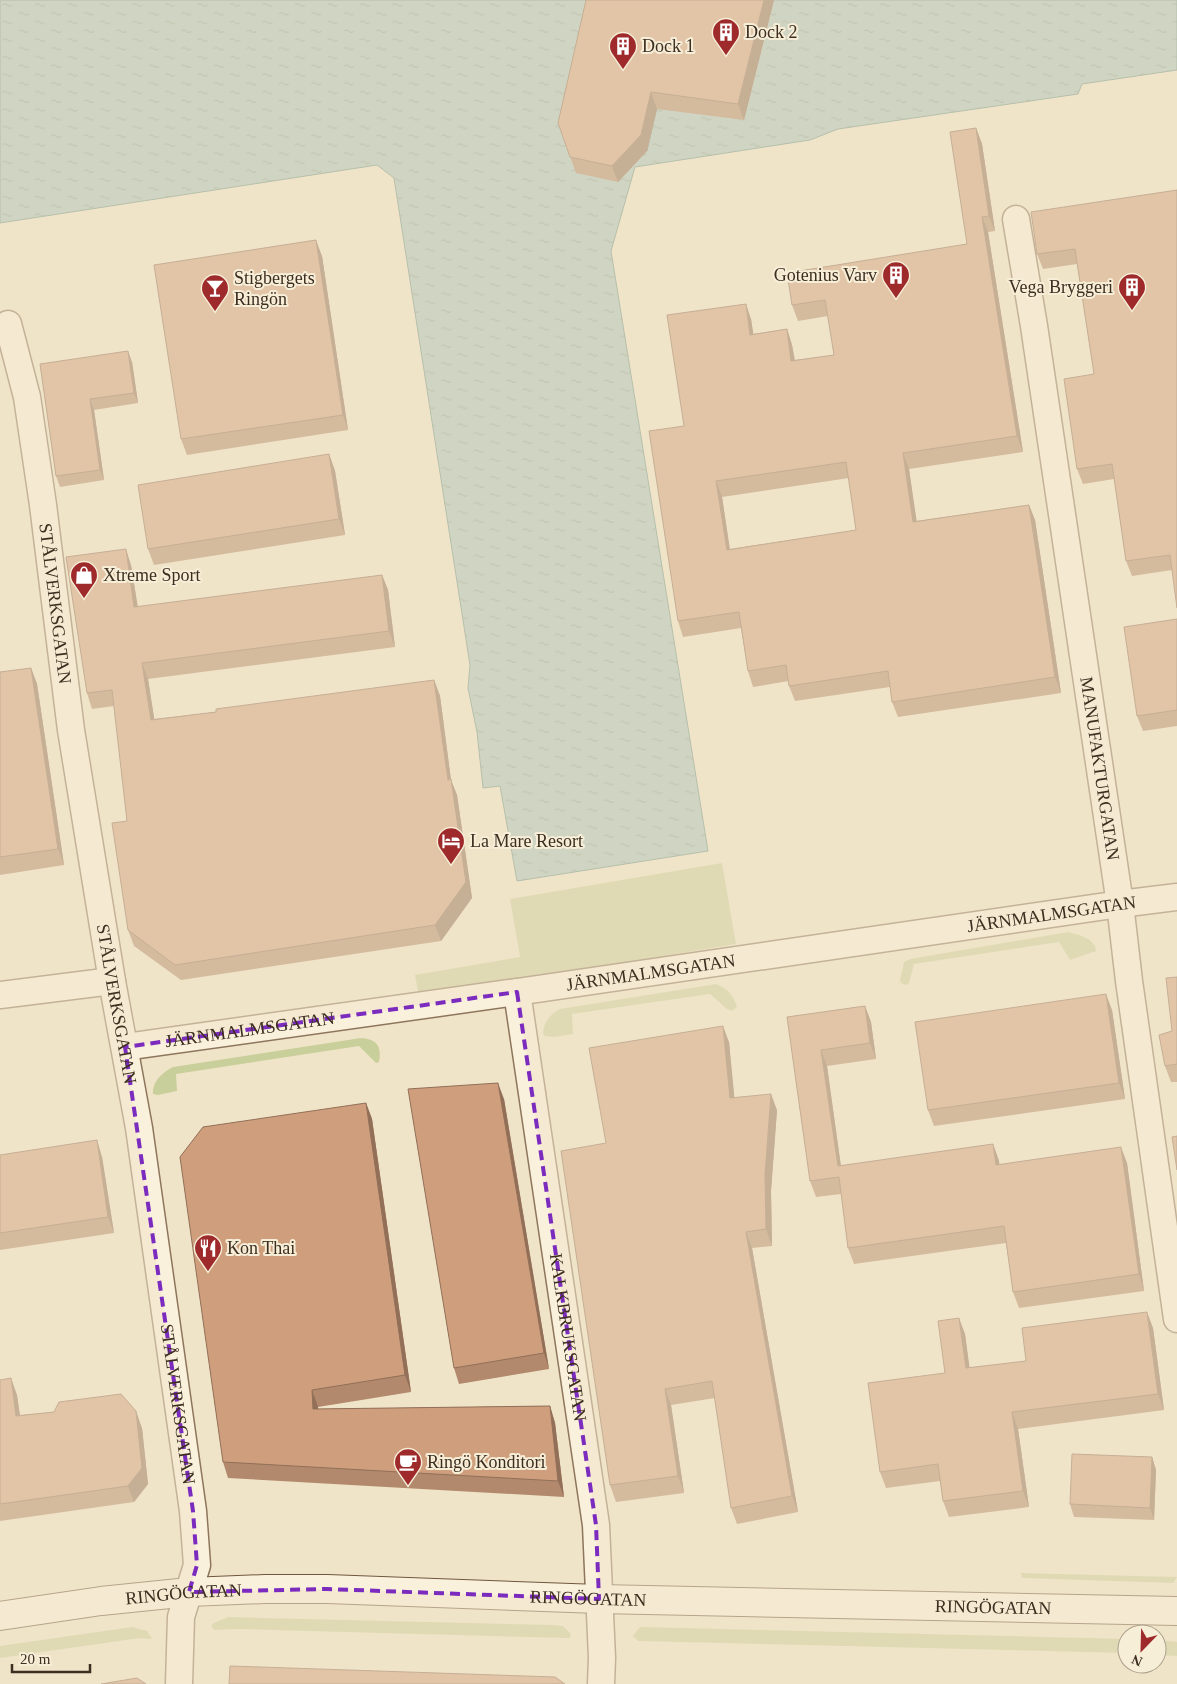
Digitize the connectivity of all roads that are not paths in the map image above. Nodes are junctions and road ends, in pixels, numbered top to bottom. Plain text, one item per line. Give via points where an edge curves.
1 (1016, 219) dead end
2 (8, 324) dead end
3 (1177, 897) edge
4 (1120, 904) junction
5 (112, 981) junction
6 (517, 992) junction
7 (0, 995) edge
8 (125, 1047) junction
9 (1177, 1319) edge
10 (190, 1592) junction
11 (599, 1599) junction
12 (1177, 1611) edge
13 (0, 1616) edge
14 (179, 1684) edge
15 (601, 1684) edge

1 - 4 street, MANUFAKTURGATAN
2 - 5 street, STÅLVERKSGATAN via 27,397 71,730
3 - 4 street, JÄRNMALMSGATAN
4 - 6 street, JÄRNMALMSGATAN
4 - 9 street, MANUFAKTURGATAN
5 - 7 street
5 - 8 street, STÅLVERKSGATAN
6 - 8 street, JÄRNMALMSGATAN
6 - 11 street, KALKBRUKSGATAN via 596,1524
8 - 10 street, STÅLVERKSGATAN via 193,1511 197,1565
10 - 11 street, RINGÖGATAN via 327,1589
10 - 13 street, RINGÖGATAN
10 - 14 street, STÅLVERKSGATAN via 181,1617
11 - 12 street, RINGÖGATAN
11 - 15 street, KALKBRUKSGATAN

